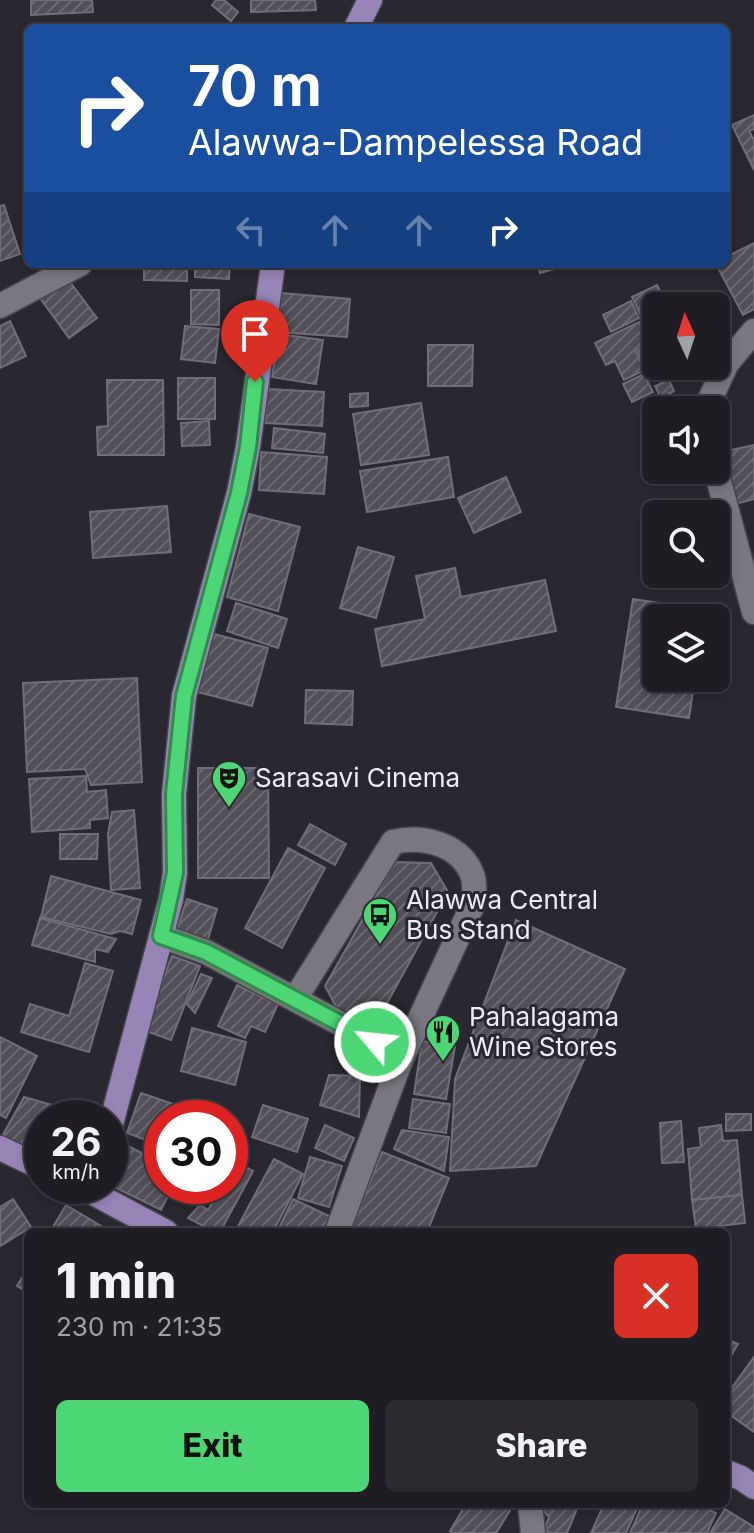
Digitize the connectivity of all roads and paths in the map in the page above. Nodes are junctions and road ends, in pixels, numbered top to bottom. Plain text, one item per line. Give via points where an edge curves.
1 (370, 0) edge
2 (358, 24) edge
3 (72, 268) edge
4 (272, 268) edge
5 (0, 306) edge
6 (754, 331) edge
7 (712, 396) edge
8 (720, 484) edge
9 (754, 612) edge
10 (161, 936) junction
11 (295, 999) junction
12 (400, 1062) junction
13 (117, 1100) edge
14 (0, 1148) edge
15 (24, 1159) edge
16 (117, 1204) edge
17 (159, 1228) edge
18 (338, 1228) edge
19 (730, 1474) edge
20 (754, 1487) edge
21 (530, 1508) edge
22 (533, 1533) edge

1 - 2 main road
3 - 5 street
4 - 10 main road via 239,493 184,696 174,794 175,873
6 - 7 street via 727,363
8 - 9 street
10 - 11 street via 206,952
10 - 13 main road
11 - 12 street via 375,1042
11 - 12 street via 393,842 438,842 463,860 474,878 474,902
12 - 18 street
14 - 15 main road
16 - 17 main road
19 - 20 main road
21 - 22 street

